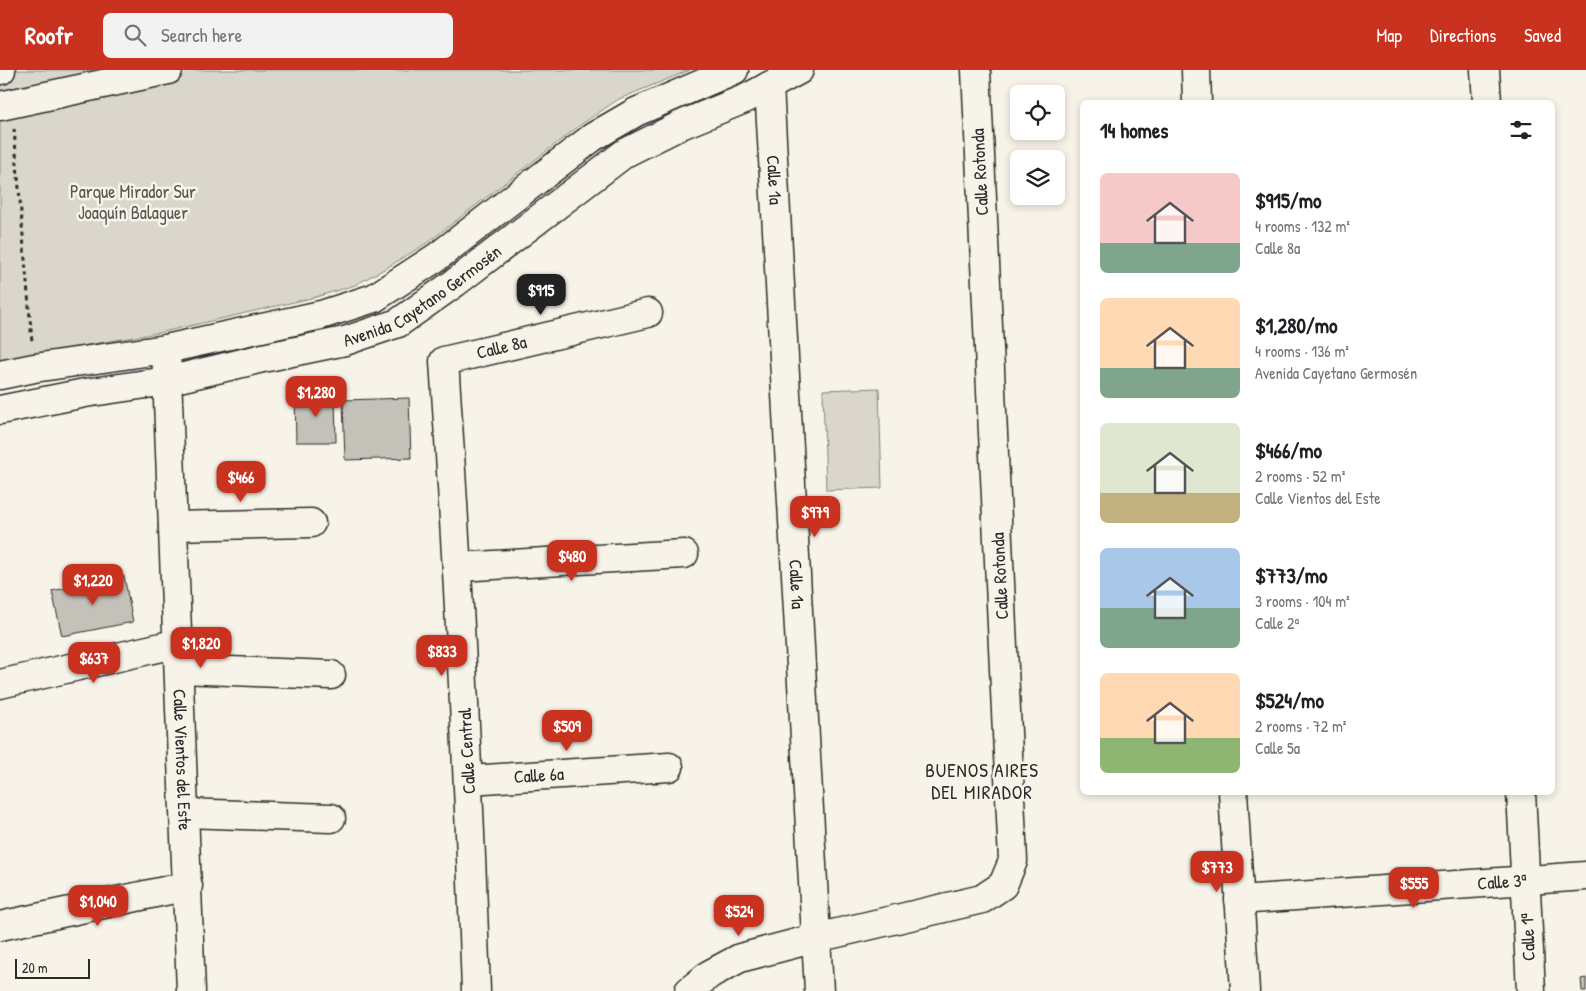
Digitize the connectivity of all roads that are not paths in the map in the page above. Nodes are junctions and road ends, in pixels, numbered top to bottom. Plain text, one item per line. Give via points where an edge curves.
1 (168, 70) edge
2 (734, 70) edge
3 (799, 70) edge
4 (976, 70) edge
5 (1196, 70) edge
6 (1485, 70) edge
7 (768, 86) junction
8 (1197, 100) edge
9 (1487, 100) edge
10 (6, 105) edge
11 (648, 313) dead end
12 (166, 349) junction
13 (444, 361) joint
14 (0, 375) edge
15 (167, 381) junction
16 (0, 410) edge
17 (311, 523) dead end
18 (173, 526) junction
19 (684, 554) dead end
20 (458, 567) junction
21 (179, 656) junction
22 (331, 675) dead end
23 (0, 684) edge
24 (669, 767) dead end
25 (469, 780) junction
26 (1233, 795) edge
27 (1521, 795) edge
28 (185, 813) junction
29 (331, 818) dead end
30 (1586, 876) edge
31 (1526, 880) junction
32 (188, 886) junction
33 (1239, 900) junction
34 (0, 926) edge
35 (816, 938) junction
36 (191, 991) edge
37 (476, 991) edge
38 (689, 991) edge
39 (819, 991) edge
40 (1245, 991) edge
41 (1530, 991) edge

1 - 10 street
2 - 12 street, Avenida Cayetano Germosén via 636,112 593,137 437,257 374,298 321,315
3 - 7 street, Avenida Cayetano Germosén
4 - 35 street, Calle Rotonda via 1013,861 1003,885 982,899
5 - 8 street
6 - 9 street
7 - 15 street, Avenida Cayetano Germosén via 625,153 398,323 346,341
7 - 35 street, Calle 1a
11 - 13 street, Calle 8a
12 - 14 street, Avenida Cayetano Germosén
12 - 15 street, Calle Vientos del Este
13 - 20 street, Calle Central
15 - 16 street, Avenida Cayetano Germosén
15 - 18 street, Calle Vientos del Este
17 - 18 street
18 - 21 street, Calle Vientos del Este
19 - 20 street
20 - 25 street, Calle Central
21 - 22 street
21 - 23 street
21 - 28 street, Calle Vientos del Este
24 - 25 street, Calle 6a
25 - 37 street, Calle Central
26 - 33 street
27 - 31 street, Calle 1ª
28 - 29 street
28 - 32 street, Calle Vientos del Este
30 - 31 street, Calle 3ª
31 - 33 street, Calle 3ª
31 - 41 street, Calle 1ª
32 - 34 street
32 - 36 street, Calle Vientos del Este
33 - 40 street
35 - 38 street, Calle Rotonda via 740,958 710,974
35 - 39 street, Calle 1a

